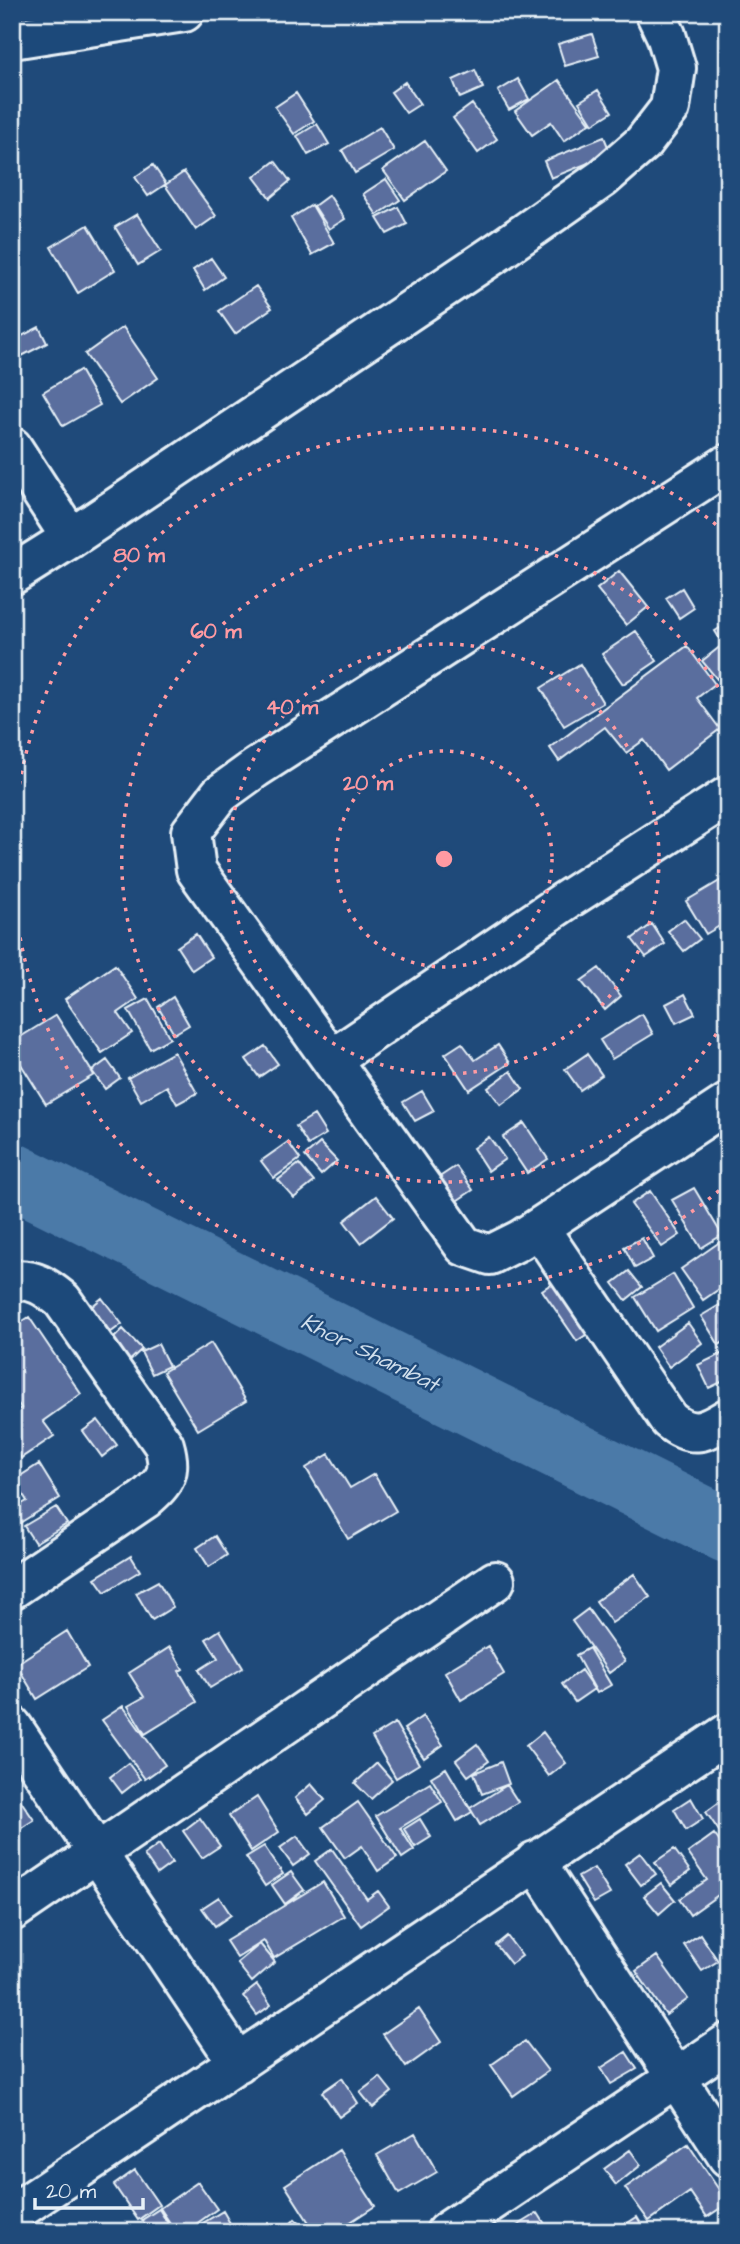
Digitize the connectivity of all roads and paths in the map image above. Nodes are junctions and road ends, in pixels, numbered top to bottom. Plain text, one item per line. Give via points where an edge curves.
1 (184, 12) edge
2 (655, 12) edge
3 (12, 38) edge
4 (12, 447) edge
5 (728, 464) edge
6 (71, 538) junction
7 (12, 575) edge
8 (728, 796) edge
9 (332, 1059) junction
10 (728, 1103) edge
11 (539, 1228) junction
12 (12, 1281) edge
13 (728, 1418) edge
14 (495, 1581) dead end
15 (12, 1589) edge
16 (12, 1726) edge
17 (728, 1733) edge
18 (96, 1854) junction
19 (535, 1861) junction
20 (12, 1911) edge
21 (728, 2043) edge
22 (238, 2063) junction
23 (677, 2078) junction
24 (728, 2157) edge
25 (12, 2214) edge
26 (446, 2232) edge

1 - 3 street
2 - 6 street via 676,68 670,108 643,143 603,178 510,244
4 - 6 street
5 - 9 street via 256,768 220,794 191,832 196,870
6 - 7 street
8 - 9 street
9 - 11 street via 464,1246 490,1255
10 - 11 street
11 - 13 street via 669,1420 692,1433
12 - 15 street via 40,1283 62,1300 164,1445 169,1461 161,1485 145,1499
14 - 18 street
16 - 18 street
17 - 19 street
18 - 20 street
18 - 22 street
19 - 22 street
19 - 23 street
21 - 23 street
22 - 25 street
23 - 24 street
23 - 26 street

